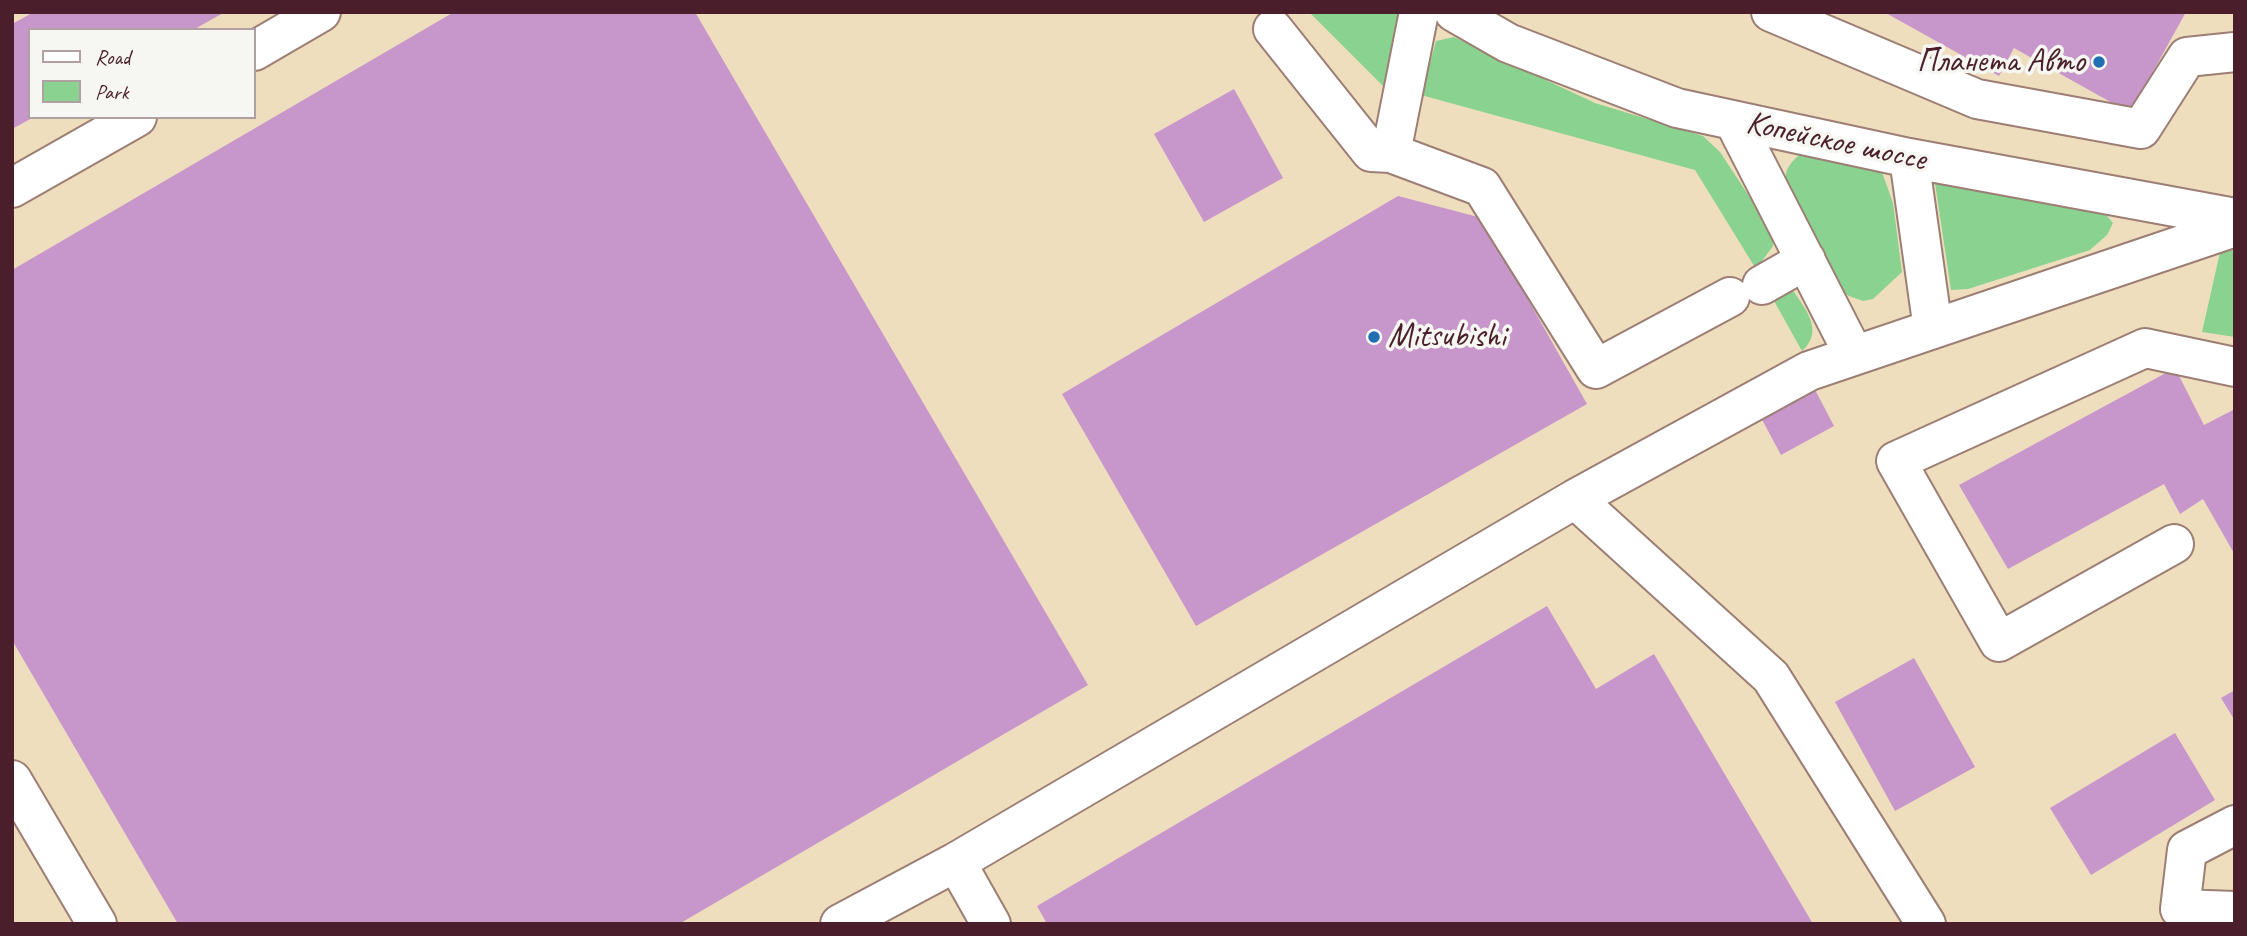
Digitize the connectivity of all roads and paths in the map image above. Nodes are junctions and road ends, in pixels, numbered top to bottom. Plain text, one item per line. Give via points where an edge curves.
1 (321, 12) edge
2 (1419, 12) edge
3 (1454, 12) edge
4 (1771, 12) edge
5 (1273, 29) dead end
6 (256, 50) edge
7 (2235, 52) edge
8 (133, 119) edge
9 (1734, 121) junction
10 (1391, 153) junction
11 (1909, 158) junction
12 (12, 188) edge
13 (2235, 218) edge
14 (2235, 227) edge
15 (1806, 260) junction
16 (1933, 329) junction
17 (1854, 355) junction
18 (2235, 367) edge
19 (1575, 499) junction
20 (2175, 544) dead end
21 (12, 780) edge
22 (2235, 825) edge
23 (956, 862) junction
24 (2235, 911) edge
25 (97, 924) edge
26 (840, 924) edge
27 (990, 924) edge
28 (1926, 924) edge

1 - 6 street
2 - 10 street
3 - 9 street, Копейское шоссе via 1508,43 1676,108
4 - 7 street via 1978,99 2141,129 2187,57
5 - 10 street via 1371,152
8 - 12 street
9 - 11 street, Копейское шоссе
9 - 15 street
10 - 15 street via 1482,187 1596,369
11 - 13 street, Копейское шоссе
11 - 16 street
14 - 16 street
15 - 17 street
16 - 17 street
17 - 19 street via 1809,371
18 - 20 street via 2145,348 1896,461 1999,642
19 - 23 street
19 - 28 street via 1772,677
21 - 25 street
22 - 24 street via 2187,850 2180,909
23 - 26 street
23 - 27 street

